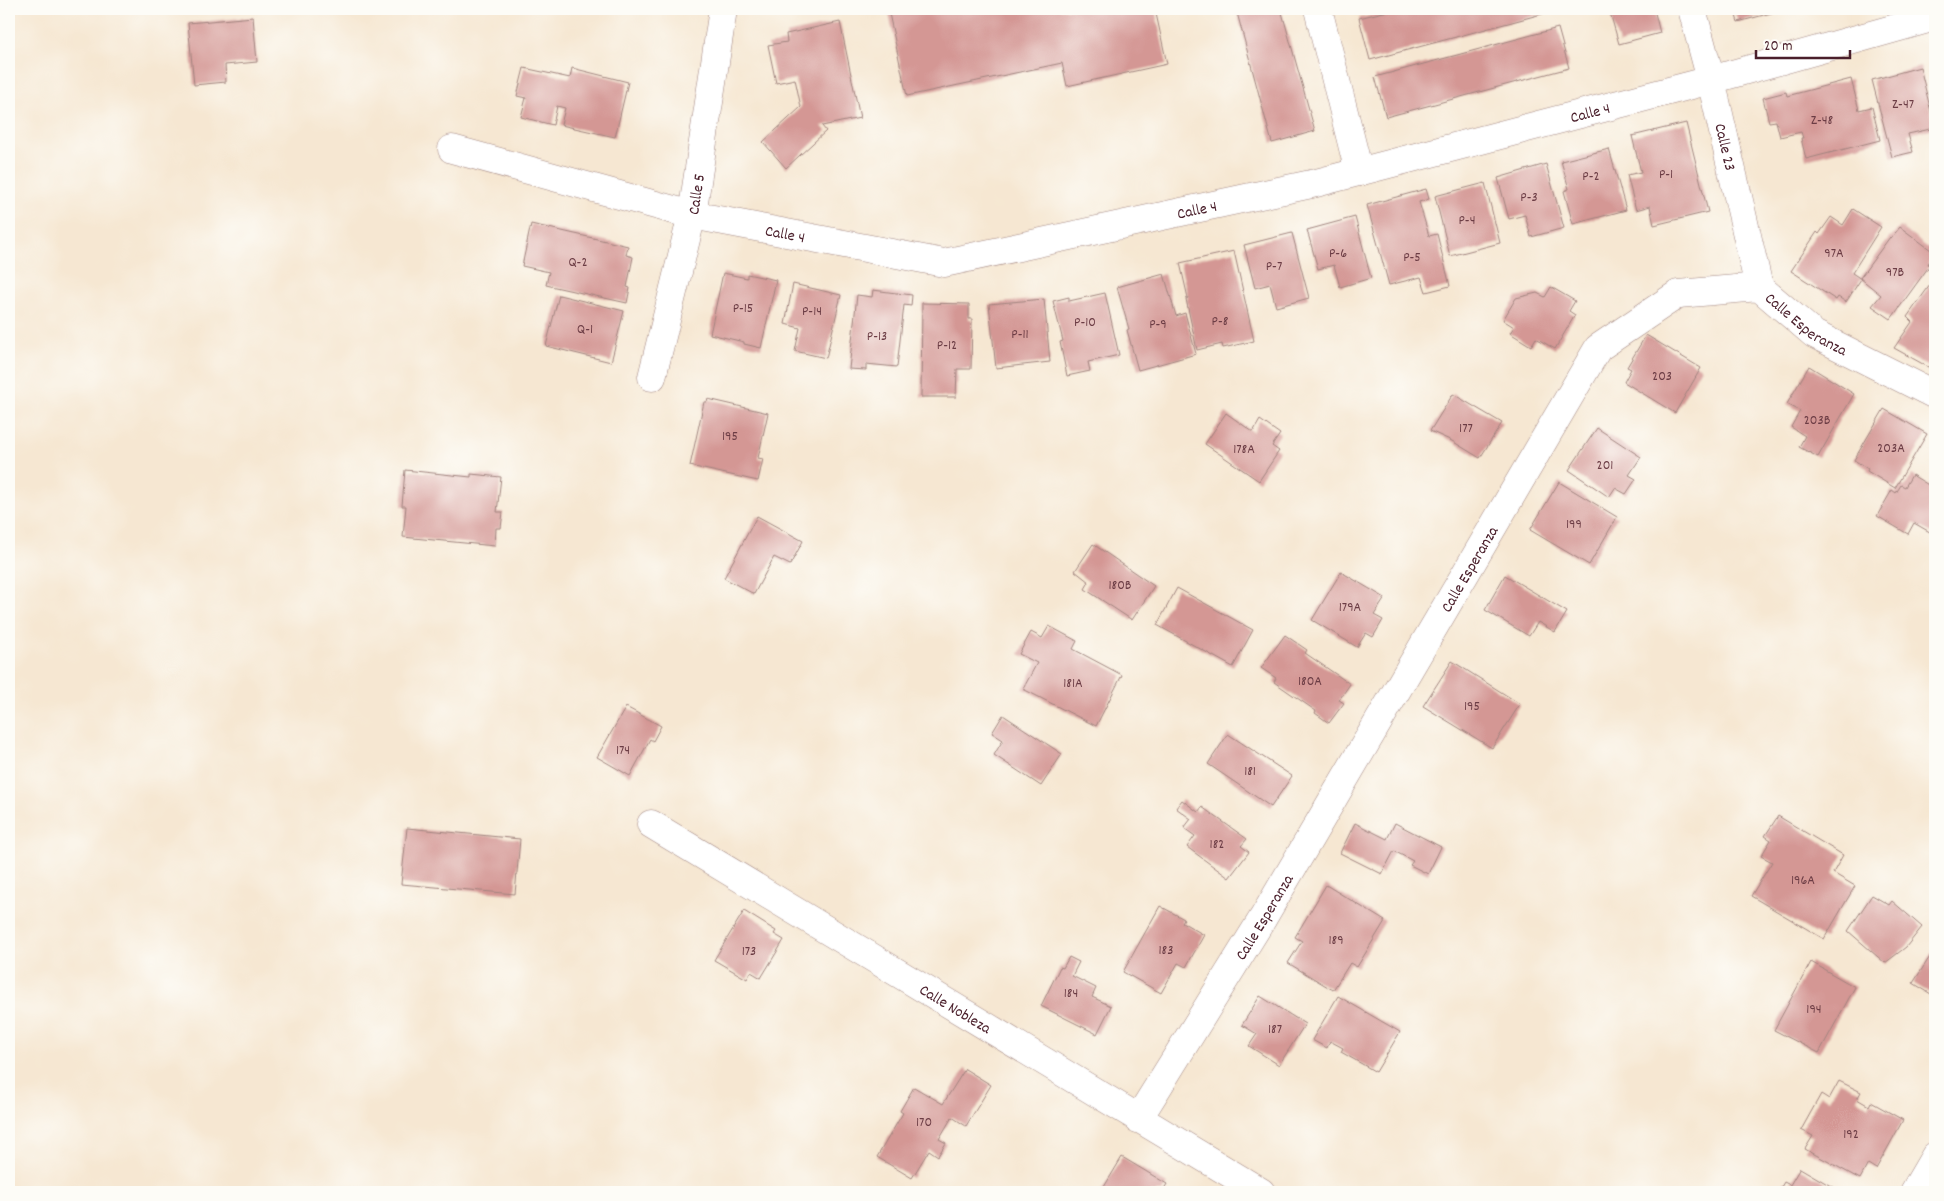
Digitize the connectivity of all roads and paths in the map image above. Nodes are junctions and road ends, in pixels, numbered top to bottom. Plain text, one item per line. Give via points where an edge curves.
1 (723, 9) edge
2 (1318, 9) edge
3 (1692, 9) edge
4 (1935, 17) edge
5 (1711, 80) junction
6 (452, 148) dead end
7 (1360, 172) junction
8 (692, 216) junction
9 (1759, 286) junction
10 (652, 377) dead end
11 (1935, 395) edge
12 (651, 824) dead end
13 (1138, 1119) junction
14 (1935, 1156) edge
15 (1261, 1192) edge
16 (1914, 1192) edge

1 - 8 street, Calle 5
2 - 7 street
3 - 5 street, Calle 23
4 - 5 street, Calle 4
5 - 7 street, Calle 4
5 - 9 street, Calle 23
6 - 8 street, Calle 4
7 - 8 street, Calle 4 via 944,263
8 - 10 street, Calle 5
9 - 11 street, Calle Esperanza via 1814,334
9 - 13 street, Calle Esperanza via 1678,294 1598,348 1263,918
12 - 13 street, Calle Nobleza
13 - 15 street, Calle Nobleza
14 - 16 street

